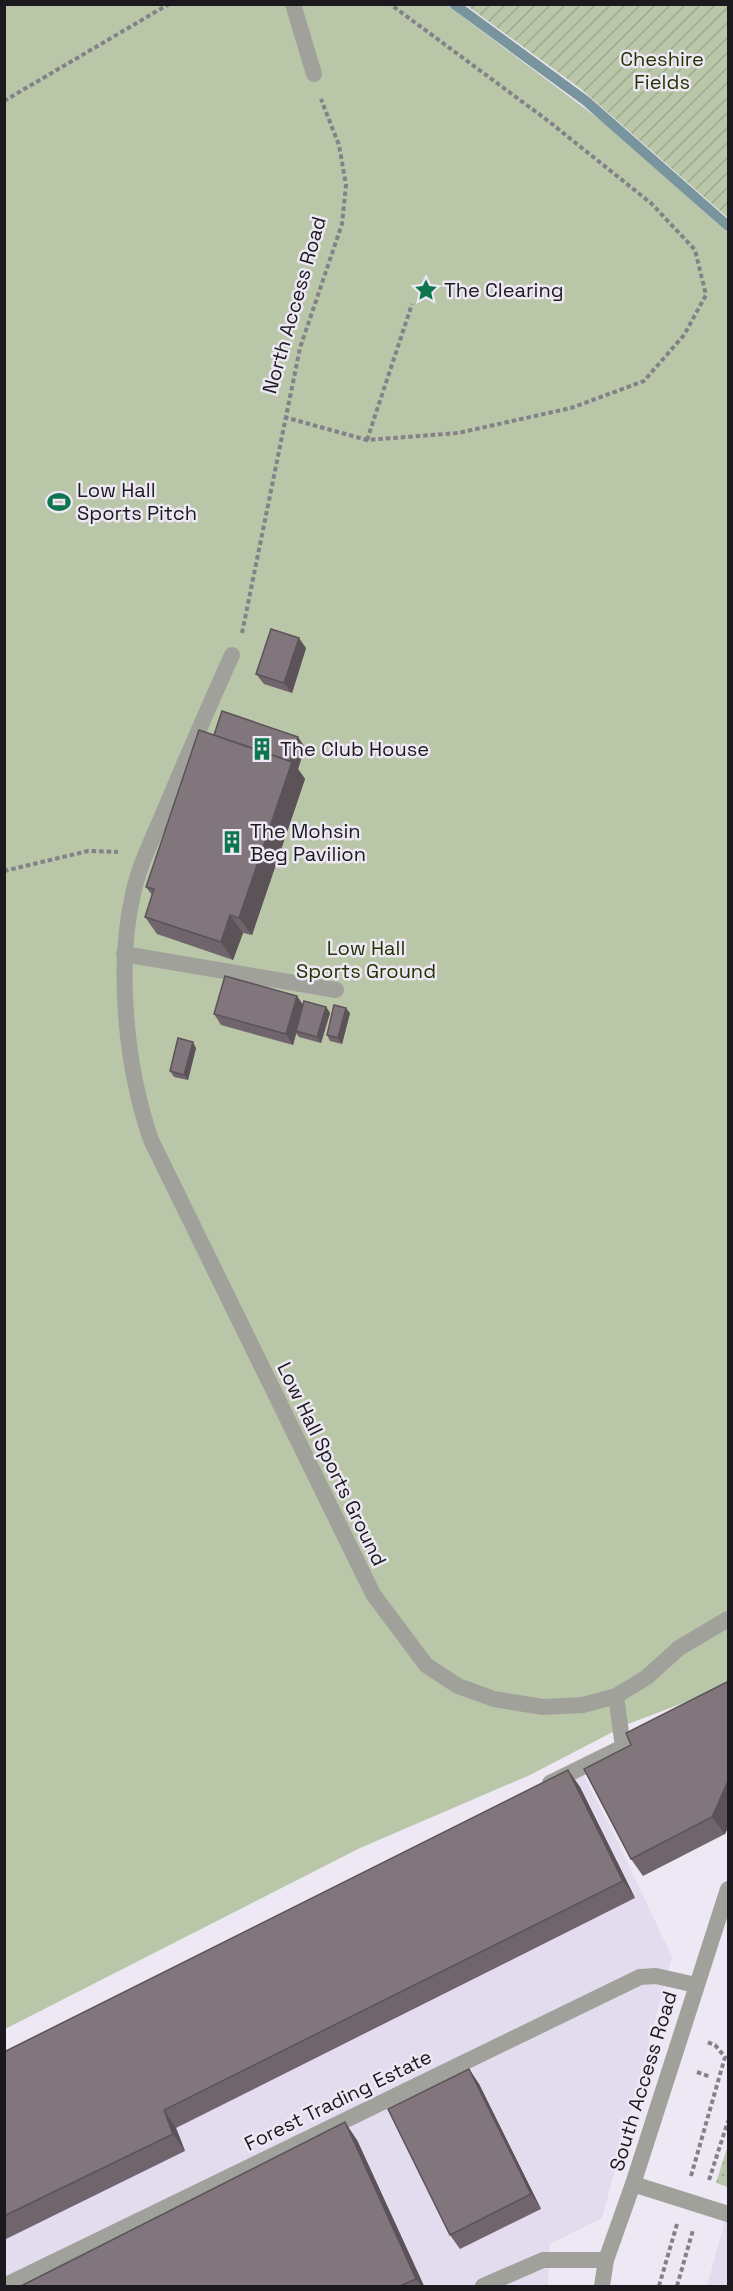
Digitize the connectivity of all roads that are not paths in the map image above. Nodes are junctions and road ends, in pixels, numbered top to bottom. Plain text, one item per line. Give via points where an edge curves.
1 (293, 4) edge
2 (314, 74) road end
3 (232, 654) road end
4 (124, 954) junction
5 (336, 990) dead end
6 (729, 1619) edge
7 (616, 1696) junction
8 (537, 1789) edge
9 (729, 1889) edge
10 (696, 1984) junction
11 (633, 2184) junction
12 (729, 2214) edge
13 (606, 2260) junction
14 (4, 2286) edge
15 (483, 2286) edge
16 (602, 2286) edge

1 - 2 street
3 - 4 street, Low Hall Sports Ground via 146,855 133,892
4 - 5 street
4 - 7 street, Low Hall Sports Ground via 131,1067 151,1140 373,1594 426,1665 459,1686 494,1698 543,1707 583,1705
6 - 7 street, Low Hall Sports Ground via 680,1648 647,1677
7 - 8 street via 622,1747
9 - 10 street, South Access Road
10 - 11 street, South Access Road
10 - 14 street, Forest Trading Estate via 640,1977
11 - 12 street
11 - 13 street, South Access Road
13 - 15 street via 543,2260
13 - 16 street, South Access Road

